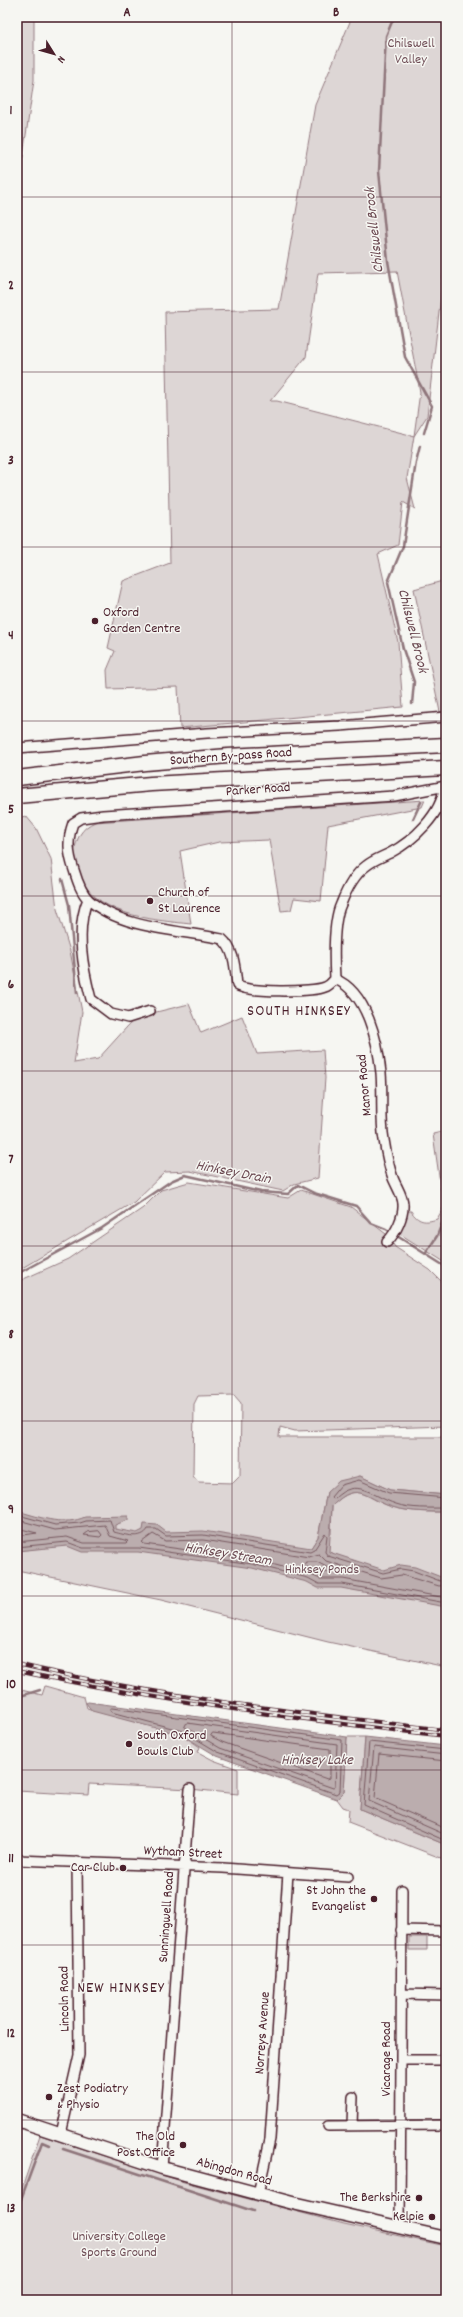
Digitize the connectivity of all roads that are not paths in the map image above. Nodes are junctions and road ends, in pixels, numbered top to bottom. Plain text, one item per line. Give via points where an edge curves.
1 (441, 717) edge
2 (446, 745) edge
3 (17, 748) edge
4 (446, 768) edge
5 (17, 778) edge
6 (445, 786) edge
7 (17, 796) edge
8 (88, 899) junction
9 (335, 980) junction
10 (150, 1011) dead end
11 (391, 1236) dead end
12 (190, 1789) dead end
13 (17, 1860) edge
14 (77, 1862) junction
15 (184, 1867) junction
16 (288, 1873) junction
17 (348, 1877) dead end
18 (402, 1890) dead end
19 (401, 1930) junction
20 (446, 1931) edge
21 (401, 1994) junction
22 (446, 1994) edge
23 (401, 2060) junction
24 (446, 2060) edge
25 (353, 2097) dead end
26 (17, 2120) edge
27 (446, 2124) edge
28 (352, 2125) junction
29 (401, 2125) junction
30 (328, 2126) dead end
31 (61, 2134) junction
32 (162, 2168) junction
33 (258, 2194) junction
34 (400, 2228) junction
35 (446, 2238) edge

1 - 3 street
2 - 5 highway, Southern By-pass Road via 228,756
4 - 7 highway, Southern By-pass Road via 151,784
6 - 8 street, Parker Road via 394,796 81,818 73,823 68,842 70,859 78,883
6 - 9 street via 428,823 391,852 365,866 351,884 340,905 334,952
8 - 9 street via 106,912 128,920 157,928 222,939 228,944 234,959 237,985 240,988 254,991 325,988
8 - 10 street via 81,927 84,964 91,999 111,1014 128,1018
9 - 11 street, Manor Road via 346,985 357,998 371,1027 376,1047 381,1073 384,1139 392,1177 404,1203 401,1218
12 - 15 street, Sunningwell Road
13 - 14 street, Wytham Street
14 - 15 street, Wytham Street
14 - 31 street, Lincoln Road via 79,2055
15 - 16 street, Wytham Street
15 - 32 street, Sunningwell Road
16 - 17 street, Wytham Street
16 - 33 street, Norreys Avenue via 270,2139
18 - 19 street, Vicarage Road
19 - 20 street
19 - 21 street, Vicarage Road
21 - 22 street
21 - 23 street, Vicarage Road
23 - 24 street
23 - 29 street, Vicarage Road
25 - 28 street
26 - 31 main road, Abingdon Road
27 - 29 street
28 - 29 street
28 - 30 street
29 - 34 street, Vicarage Road
31 - 32 main road, Abingdon Road
32 - 33 main road, Abingdon Road
33 - 34 main road, Abingdon Road
34 - 35 main road, Abingdon Road

